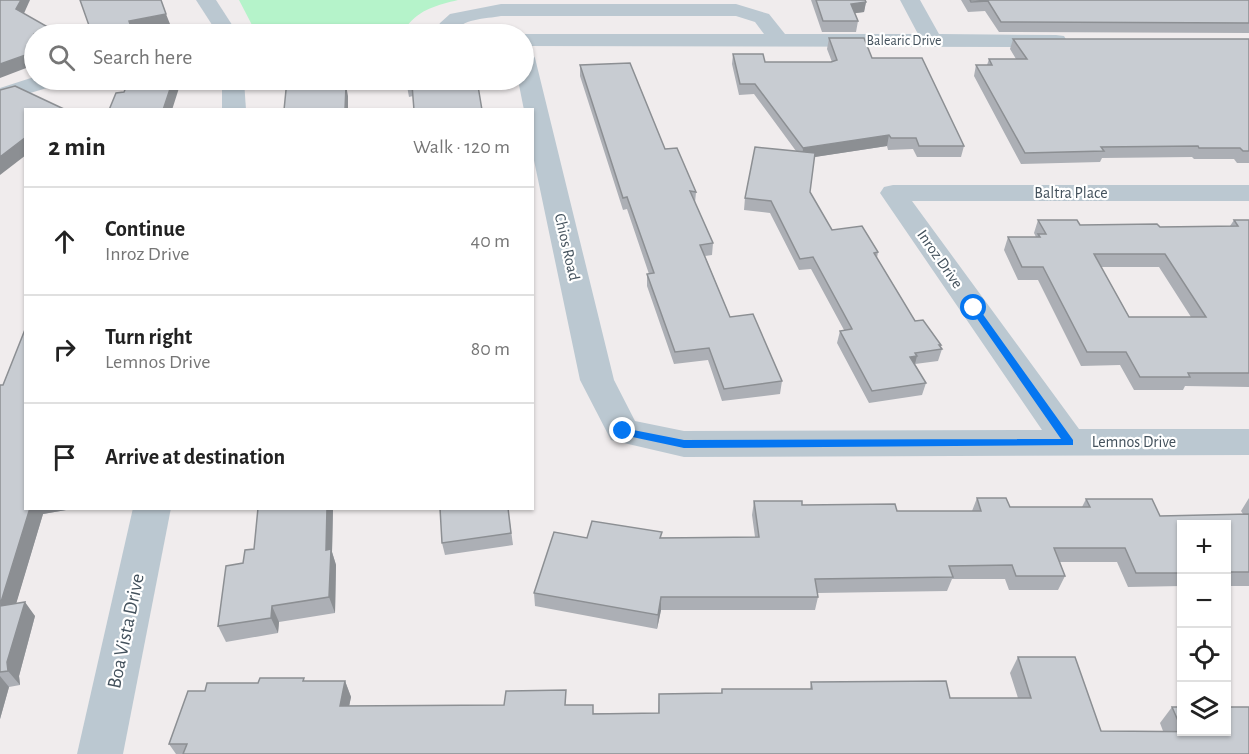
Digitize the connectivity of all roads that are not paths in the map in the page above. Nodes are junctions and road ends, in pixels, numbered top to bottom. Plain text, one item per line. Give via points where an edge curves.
1 (206, 0) edge
2 (910, 0) edge
3 (591, 5) edge
4 (222, 24) edge
5 (450, 24) edge
6 (534, 40) edge
7 (777, 41) junction
8 (932, 41) junction
9 (1073, 41) edge
10 (24, 88) edge
11 (233, 90) edge
12 (531, 90) edge
13 (0, 95) edge
14 (234, 108) edge
15 (893, 193) joint
16 (1249, 193) edge
17 (623, 431) joint
18 (1069, 442) junction
19 (1249, 442) edge
20 (152, 510) edge
21 (100, 754) edge

1 - 4 street
2 - 8 street
3 - 5 street via 501,9 457,18
3 - 7 street via 736,10 762,17 771,24
6 - 7 street, Balearic Drive
7 - 8 street, Balearic Drive
8 - 9 street, Balearic Drive
10 - 13 street
11 - 14 street
12 - 17 street, Chios Road via 597,380
15 - 16 street, Baltra Place
15 - 18 street, Inroz Drive
17 - 18 street, Lemnos Drive via 684,444
18 - 19 street, Lemnos Drive
20 - 21 street, Boa Vista Drive

